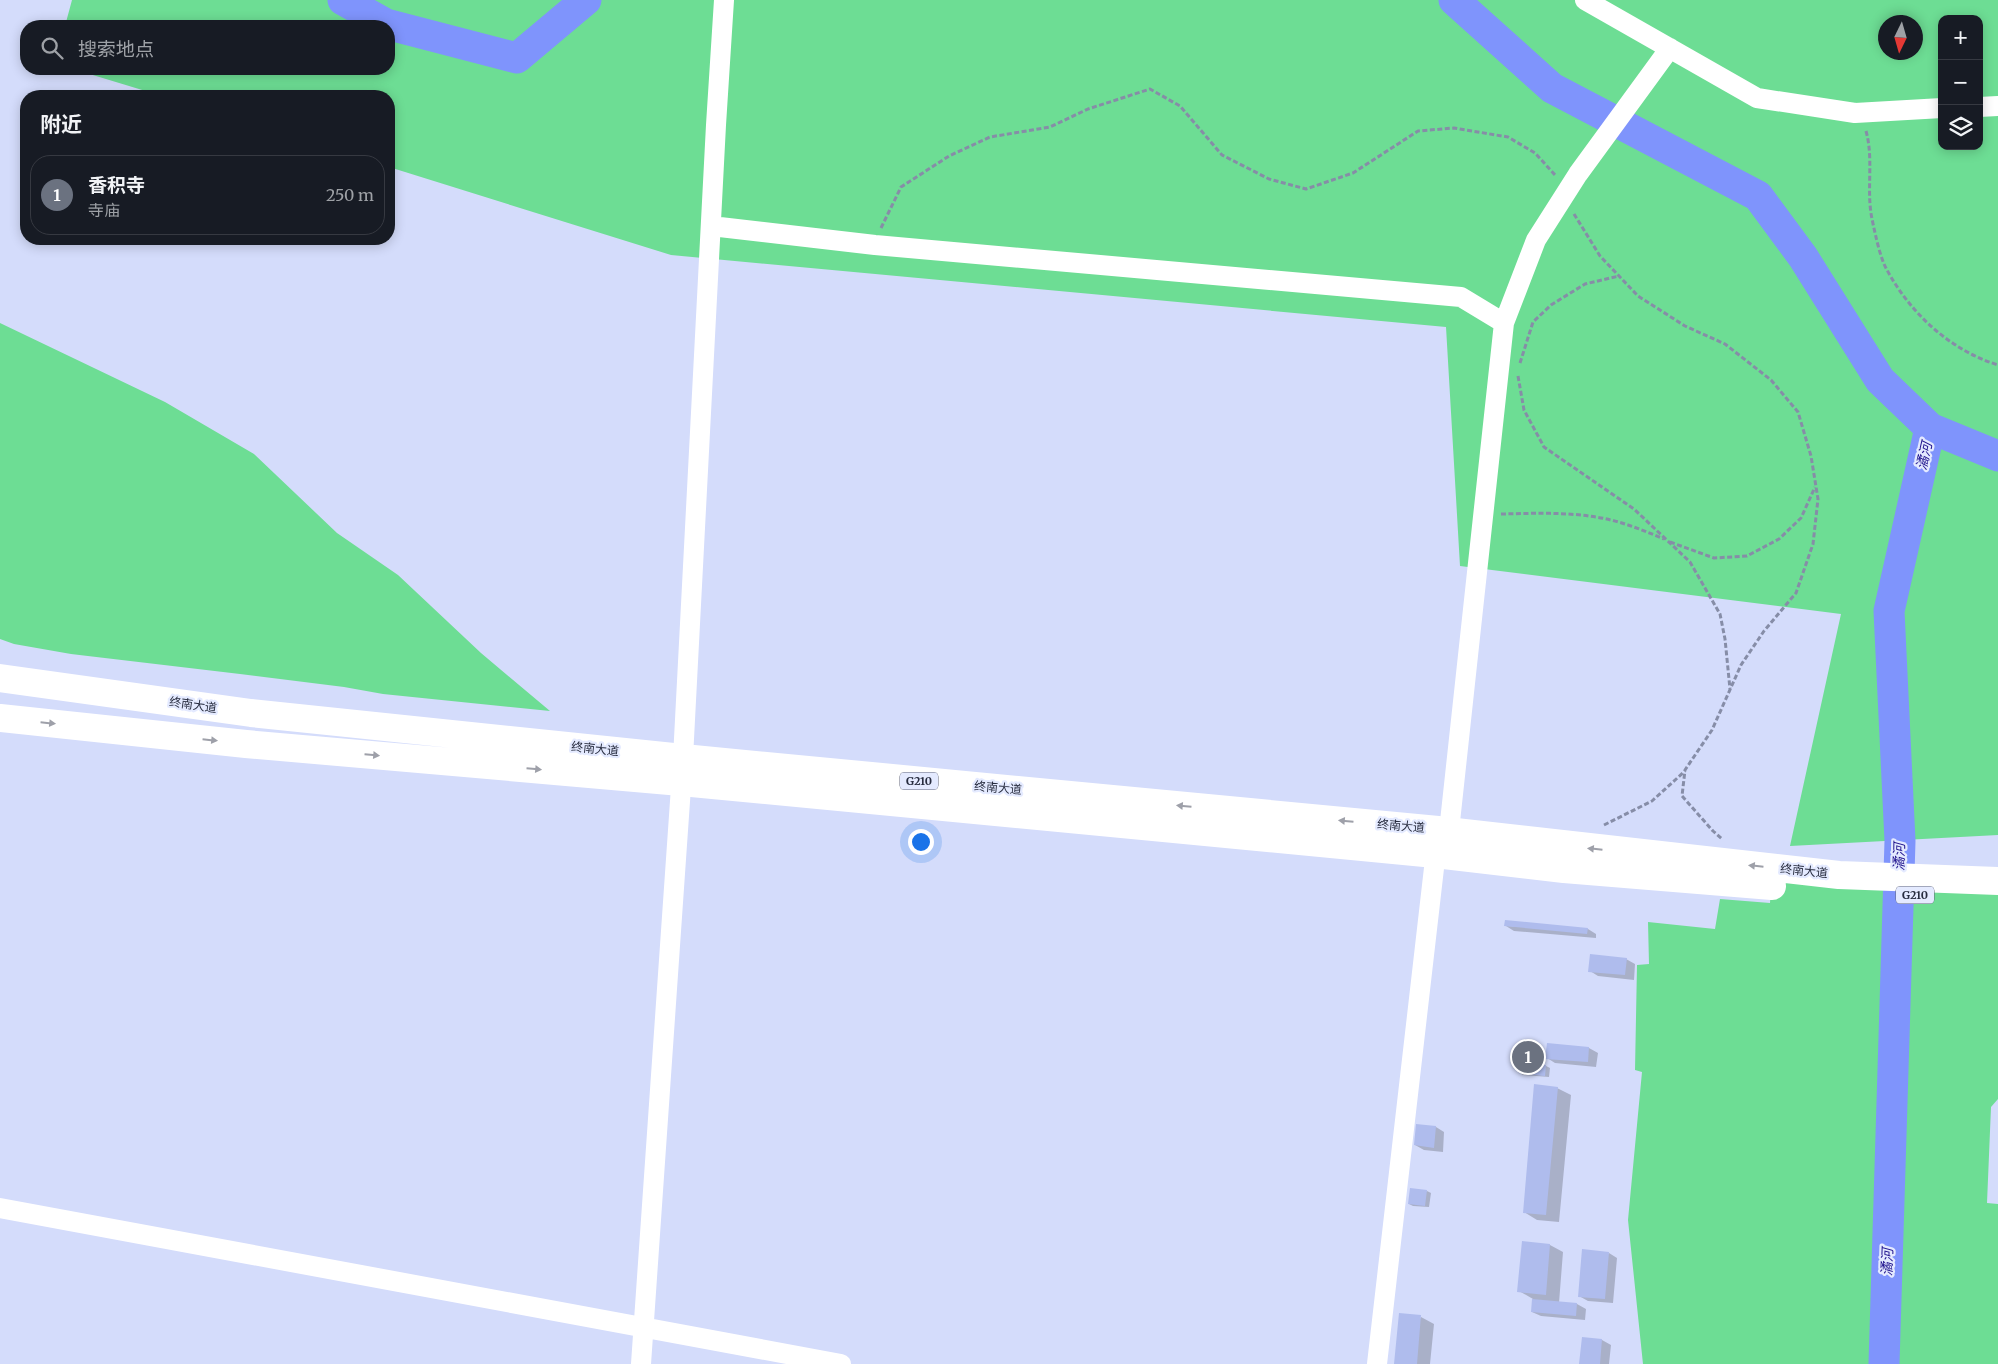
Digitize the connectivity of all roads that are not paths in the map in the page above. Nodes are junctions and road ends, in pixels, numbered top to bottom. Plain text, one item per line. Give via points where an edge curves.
1 (724, 0) edge
2 (1585, 0) edge
3 (1670, 48) junction
4 (1998, 106) edge
5 (1983, 107) edge
6 (1938, 108) edge
7 (711, 226) junction
8 (1504, 323) junction
9 (0, 678) edge
10 (0, 718) edge
11 (682, 770) junction
12 (1441, 838) junction
13 (1998, 881) edge
14 (1836, 883) junction
15 (1998, 899) edge
16 (0, 1208) edge
17 (645, 1328) junction
18 (641, 1364) edge
19 (841, 1364) edge
20 (1376, 1364) edge

1 - 7 street
2 - 3 street
3 - 6 street via 1756,98 1860,112
3 - 8 street via 1578,174 1536,240
4 - 5 street
7 - 8 street via 875,245 1461,297
7 - 11 street
8 - 12 street
9 - 11 highway, 终南大道 / G210
10 -> 11 highway, 终南大道 / G210 via 246,744
11 - 12 highway, 终南大道 / G210
11 - 17 street
12 - 14 highway, 终南大道 / G210
12 - 20 street
13 - 14 highway, 终南大道 / G210
14 - 15 highway, 终南大道 / G210
16 - 17 street
17 - 18 street
17 - 19 street

